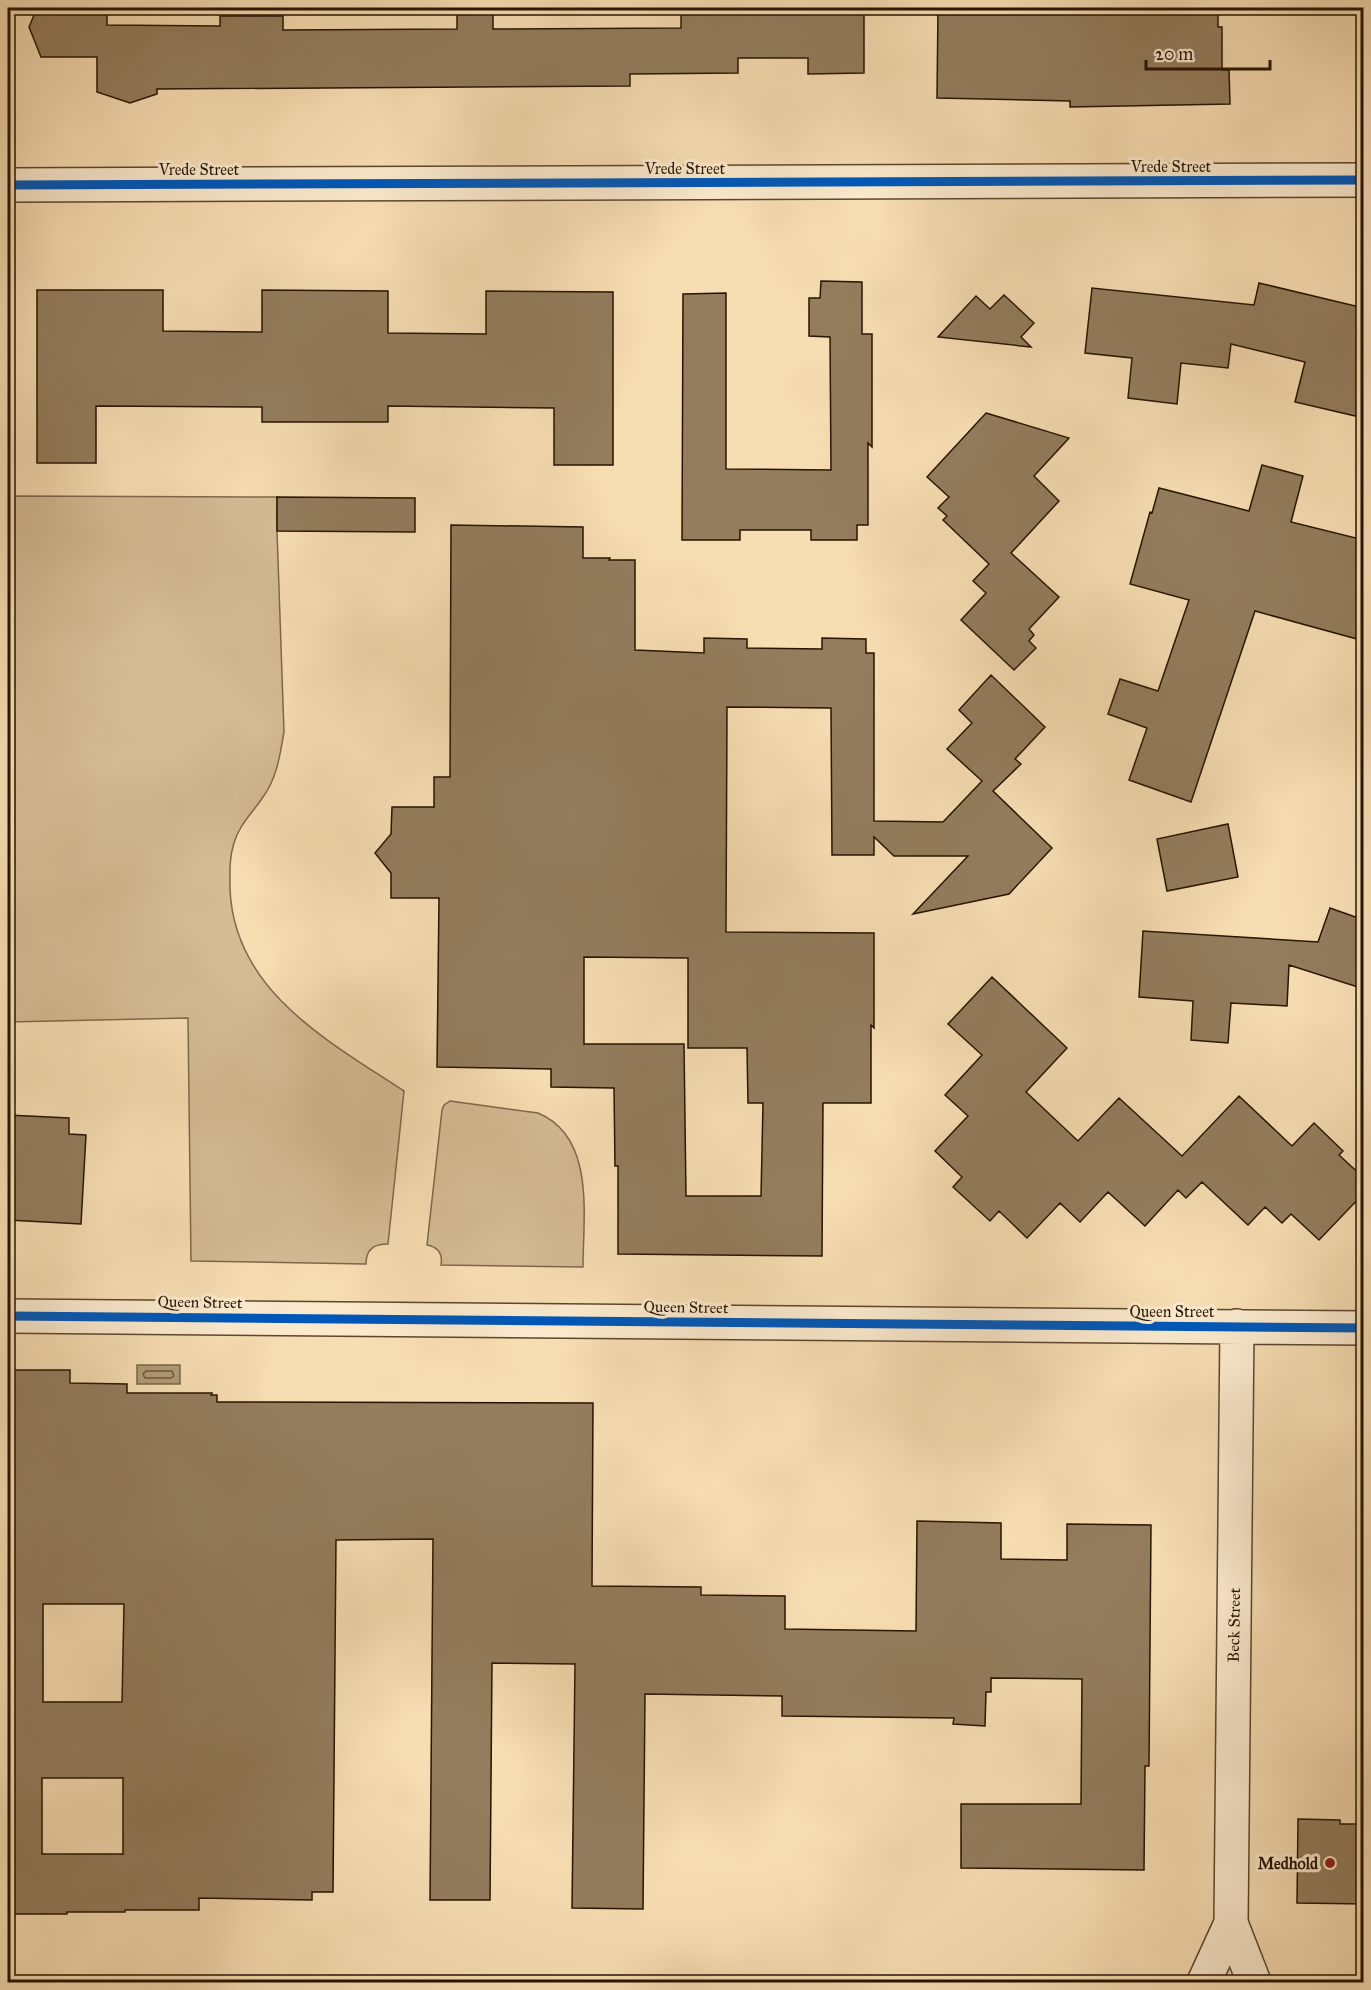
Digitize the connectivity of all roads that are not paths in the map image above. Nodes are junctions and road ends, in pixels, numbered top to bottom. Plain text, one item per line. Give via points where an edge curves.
1 (1364, 180) edge
2 (8, 185) edge
3 (8, 1316) edge
4 (1238, 1326) junction
5 (1364, 1328) edge
6 (1231, 1923) junction
7 (1204, 1983) edge
8 (1254, 1983) edge

1 - 2 street, Vrede Street
3 - 4 street, Queen Street
4 - 5 street, Queen Street
4 - 6 street, Beck Street
6 - 7 street, Beck Street
6 - 8 street, Beck Street

